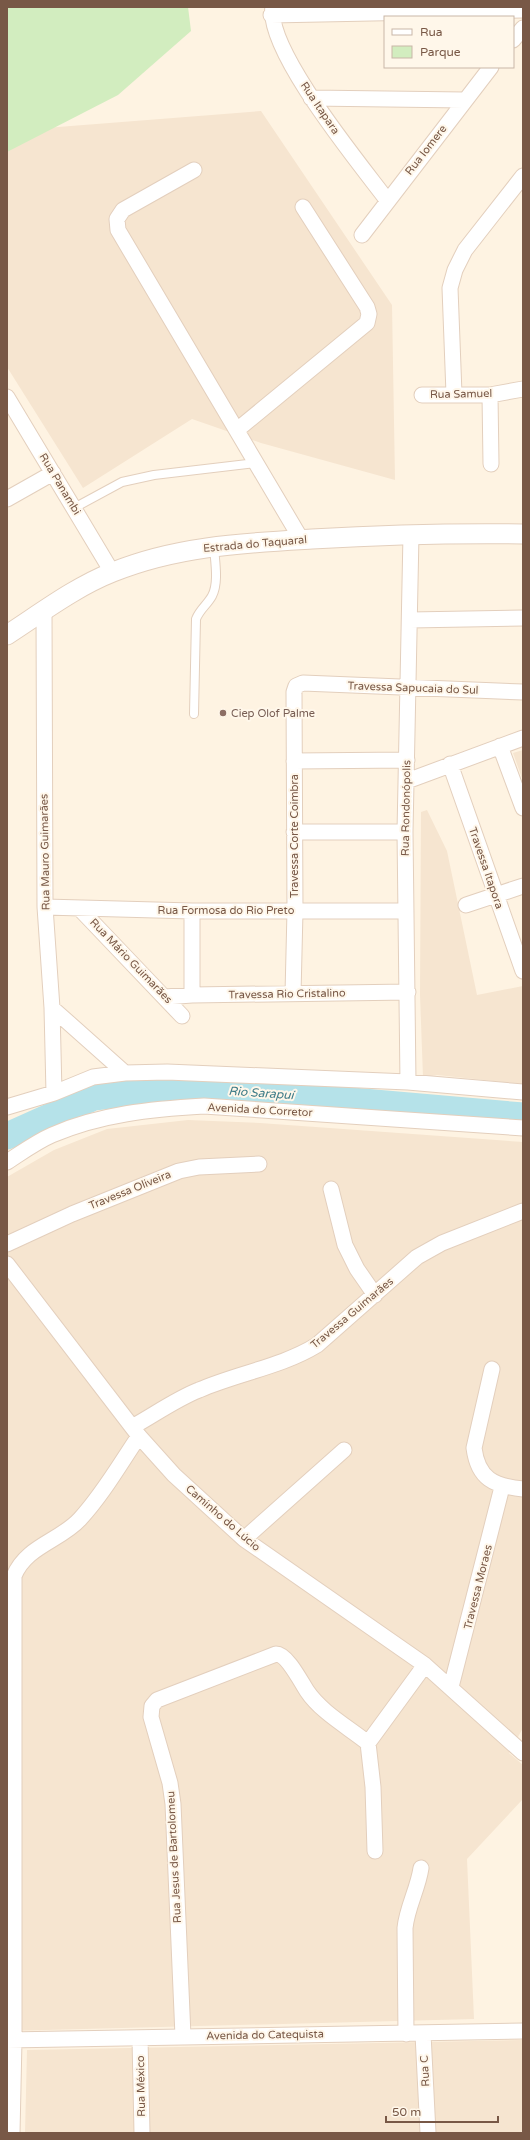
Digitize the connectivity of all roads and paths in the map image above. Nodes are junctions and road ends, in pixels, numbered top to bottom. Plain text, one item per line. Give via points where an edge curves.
1 (523, 10) edge
2 (272, 11) edge
3 (523, 28) edge
4 (514, 39) edge
5 (490, 68) edge
6 (311, 98) junction
7 (464, 100) junction
8 (194, 170) dead end
9 (523, 176) edge
10 (517, 191) edge
11 (387, 200) junction
12 (304, 207) dead end
13 (362, 235) dead end
14 (523, 390) edge
15 (454, 394) junction
16 (422, 395) dead end
17 (490, 395) junction
18 (7, 397) edge
19 (237, 430) junction
20 (256, 463) junction
21 (491, 464) dead end
22 (53, 473) junction
23 (7, 499) edge
24 (74, 508) junction
25 (411, 534) junction
26 (523, 534) edge
27 (301, 539) junction
28 (214, 546) junction
29 (112, 572) junction
30 (44, 611) junction
31 (523, 618) edge
32 (410, 620) junction
33 (7, 635) edge
34 (302, 683) joint
35 (409, 688) junction
36 (523, 692) edge
37 (194, 714) dead end
38 (523, 738) edge
39 (500, 746) junction
40 (407, 760) junction
41 (294, 761) junction
42 (450, 764) junction
43 (407, 780) junction
44 (523, 808) edge
45 (294, 832) junction
46 (405, 832) junction
47 (523, 886) edge
48 (496, 895) junction
49 (466, 905) dead end
50 (45, 907) junction
51 (79, 908) junction
52 (192, 911) junction
53 (295, 911) junction
54 (406, 911) junction
55 (523, 972) edge
56 (408, 992) junction
57 (192, 994) junction
58 (293, 994) junction
59 (165, 997) junction
60 (52, 1008) junction
61 (182, 1016) dead end
62 (125, 1073) junction
63 (408, 1082) junction
64 (523, 1092) edge
65 (54, 1093) junction
66 (7, 1107) edge
67 (523, 1128) edge
68 (7, 1162) edge
69 (259, 1164) dead end
70 (331, 1189) dead end
71 (523, 1211) edge
72 (7, 1244) edge
73 (7, 1264) edge
74 (375, 1296) junction
75 (492, 1369) dead end
76 (135, 1432) junction
77 (344, 1450) dead end
78 (502, 1487) junction
79 (523, 1489) edge
80 (244, 1539) junction
81 (425, 1665) junction
82 (451, 1687) junction
83 (368, 1743) junction
84 (523, 1753) edge
85 (375, 1851) dead end
86 (420, 1868) dead end
87 (523, 2031) edge
88 (406, 2034) junction
89 (423, 2034) junction
90 (183, 2036) junction
91 (140, 2038) junction
92 (10, 2040) edge
93 (12, 2133) edge
94 (142, 2133) edge
95 (428, 2133) edge

1 - 2 street
2 - 6 street, Rua Itapara via 277,36
3 - 4 street
5 - 7 street, Rua Iomere
6 - 7 street
6 - 11 street, Rua Itapara
7 - 11 street, Rua Iomere
8 - 19 street via 123,210 117,219 118,230
9 - 10 street
10 - 15 street via 465,250 455,270 450,288
11 - 13 street, Rua Iomere
12 - 19 street via 370,314 367,323
14 - 17 street, Rua Samuel
15 - 16 street, Rua Samuel
15 - 17 street, Rua Samuel
17 - 21 street
18 - 22 street, Rua Panambi
19 - 20 street
20 - 24 lane via 154,475 122,482
20 - 27 street
22 - 23 street
22 - 24 street, Rua Panambi
24 - 29 street, Rua Panambi
25 - 26 street, Estrada do Taquaral
25 - 27 street, Estrada do Taquaral
25 - 32 street, Rua Rondonópolis
27 - 28 street, Estrada do Taquaral
28 - 29 street, Estrada do Taquaral via 159,556
28 - 37 lane via 215,588 196,619
29 - 30 street, Estrada do Taquaral
30 - 33 street, Estrada do Taquaral
30 - 50 street, Rua Mauro Guimarães
31 - 32 street
32 - 35 street, Rua Rondonópolis
34 - 35 street, Travessa Sapucaia do Sul
34 - 41 street, Travessa Corte Coimbra via 296,686 294,692
35 - 36 street, Travessa Sapucaia do Sul
35 - 40 street, Rua Rondonópolis
38 - 39 street
39 - 42 street
39 - 44 street
40 - 41 street
40 - 43 street, Rua Rondonópolis
41 - 45 street, Travessa Corte Coimbra
42 - 43 street
42 - 48 street, Travessa Itapora
43 - 46 street, Rua Rondonópolis
45 - 46 street
45 - 53 street, Travessa Corte Coimbra
46 - 54 street, Rua Rondonópolis
47 - 48 street
48 - 49 street
48 - 55 street, Travessa Itapora
50 - 51 street, Rua Formosa do Rio Preto
50 - 60 street, Rua Mauro Guimarães
51 - 52 street, Rua Formosa do Rio Preto
51 - 59 street, Rua Mário Guimarães
52 - 53 street, Rua Formosa do Rio Preto
52 - 57 street
53 - 54 street, Rua Formosa do Rio Preto
53 - 58 street, Travessa Corte Coimbra
54 - 56 street, Rua Rondonópolis
56 - 58 street, Travessa Rio Cristalino
56 - 63 street, Rua Rondonópolis
57 - 58 street, Travessa Rio Cristalino
57 - 59 street, Travessa Rio Cristalino
59 - 61 street, Rua Mário Guimarães
60 - 62 street
60 - 65 street, Rua Mauro Guimarães
62 - 63 street via 167,1072
62 - 65 street via 93,1077
63 - 64 street
65 - 66 street
67 - 68 street, Avenida do Corretor via 204,1106 153,1109 98,1119 51,1136
69 - 72 street, Travessa Oliveira via 199,1167 172,1173
70 - 74 street via 345,1245
71 - 74 street, Travessa Guimarães via 442,1243 417,1257
73 - 76 street, Caminho do Lúcio
74 - 76 street, Travessa Guimarães via 317,1345 301,1354 198,1390
75 - 78 street via 474,1448 481,1471 488,1479
76 - 80 street, Caminho do Lúcio via 174,1475
76 - 92 street via 97,1498 79,1520 25,1558 14,1576
77 - 80 street
78 - 79 street
78 - 82 street, Travessa Moraes
80 - 81 street, Caminho do Lúcio
81 - 82 street, Caminho do Lúcio
81 - 83 street
82 - 84 street, Caminho do Lúcio
83 - 85 street via 373,1787
83 - 90 street, Rua Jesus de Bartolomeu via 322,1708 280,1654 157,1700 152,1706 151,1717 170,1783 173,1804
86 - 88 street via 419,1884 406,1915
87 - 89 street, Avenida do Catequista
88 - 89 street, Avenida do Catequista
88 - 90 street, Avenida do Catequista
89 - 95 street, Rua C
90 - 91 street, Avenida do Catequista
91 - 92 street, Avenida do Catequista
91 - 94 street, Rua México
92 - 93 street

